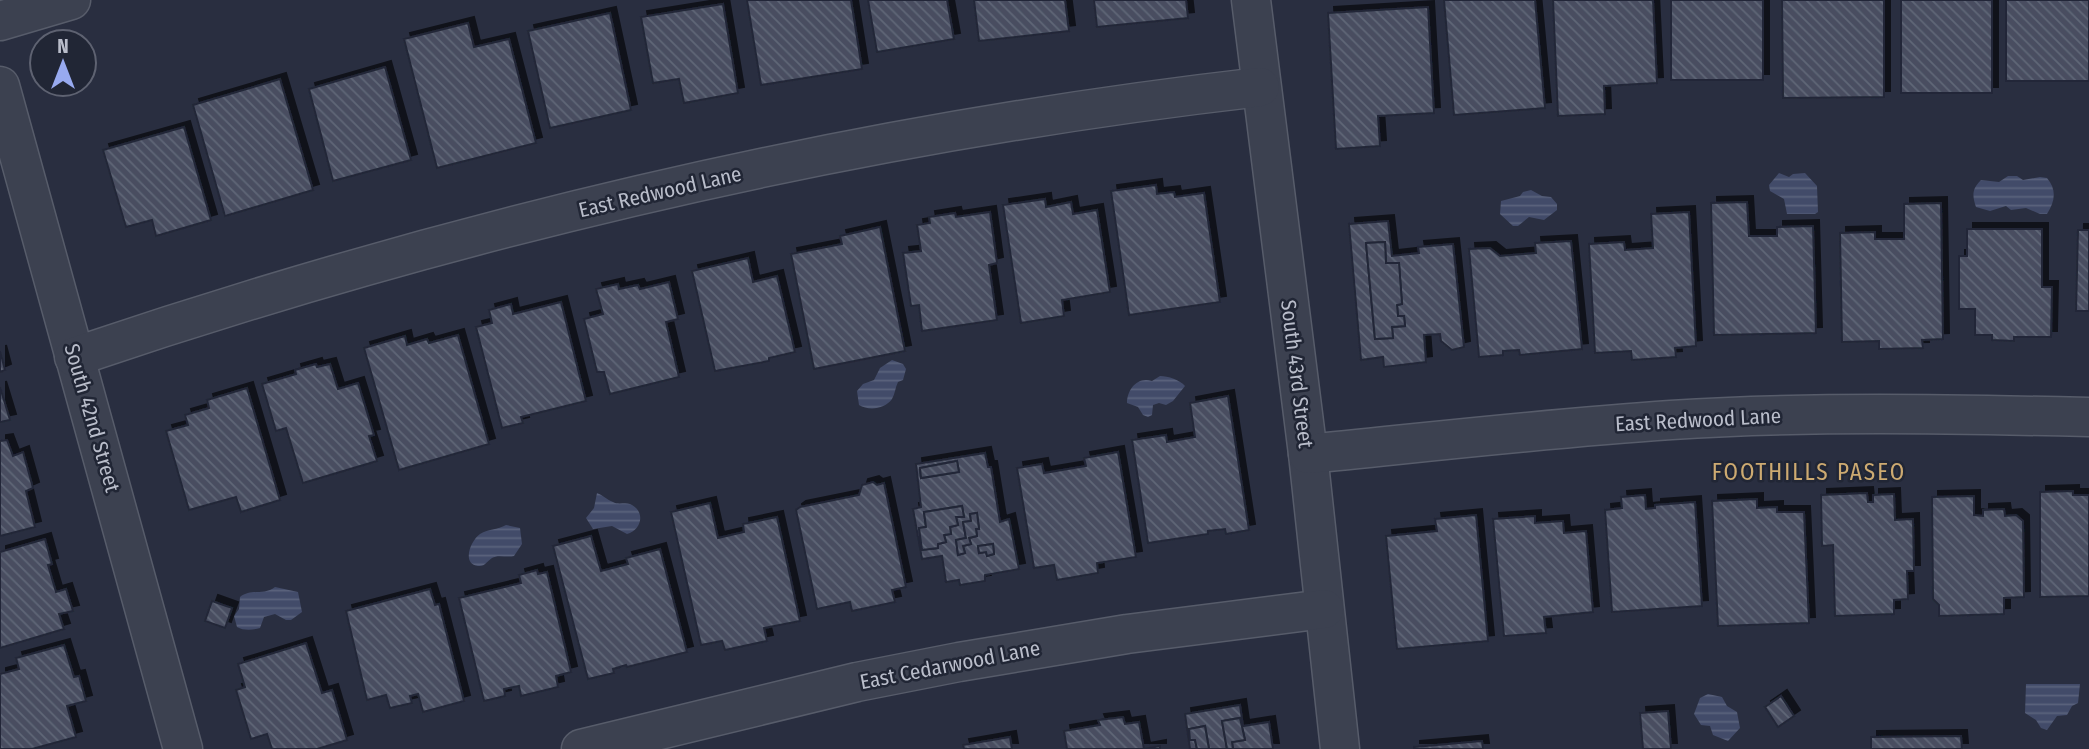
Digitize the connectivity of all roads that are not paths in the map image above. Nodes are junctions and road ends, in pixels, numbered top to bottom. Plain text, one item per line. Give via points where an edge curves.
1 (71, 0) edge
2 (1251, 0) edge
3 (0, 21) edge
4 (0, 86) edge
5 (1260, 87) junction
6 (74, 357) junction
7 (2089, 417) edge
8 (1308, 454) junction
9 (1324, 609) junction
10 (183, 749) edge
11 (581, 749) edge
12 (1340, 749) edge

1 - 3 street
2 - 5 street, South 43rd Street
4 - 6 street, South 42nd Street
5 - 6 street, East Redwood Lane via 1129,103 842,151 634,197 272,293
5 - 8 street, South 43rd Street
6 - 10 street, South 42nd Street
7 - 8 street, East Redwood Lane via 1944,414 1674,420
8 - 9 street, South 43rd Street
9 - 11 street, East Cedarwood Lane via 959,662
9 - 12 street, South 43rd Street

